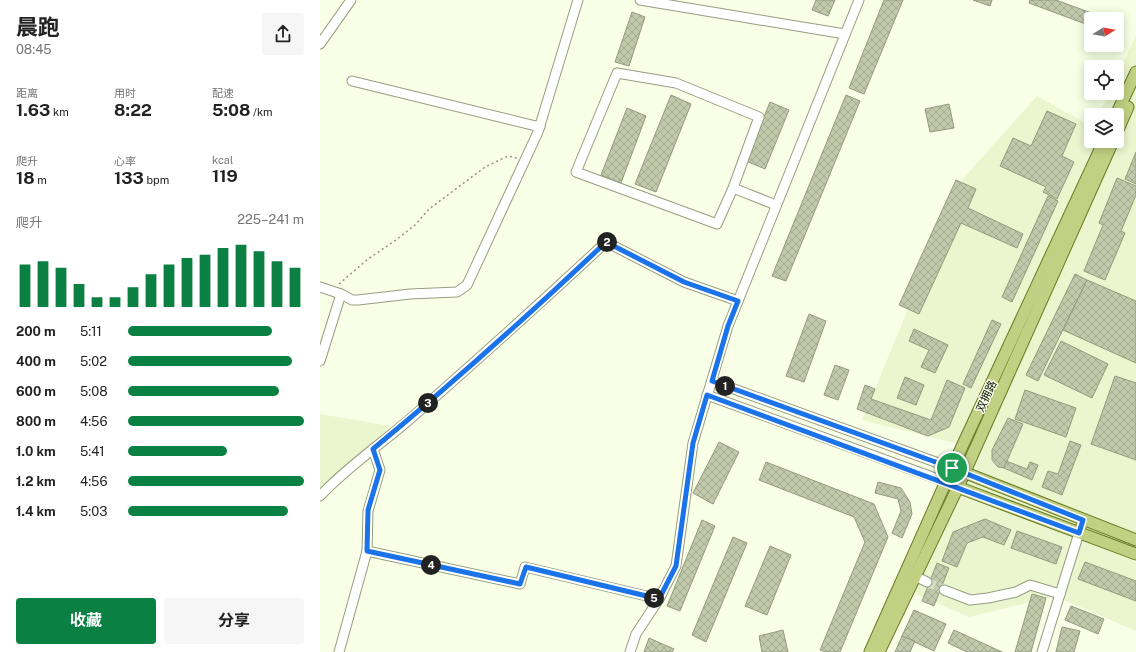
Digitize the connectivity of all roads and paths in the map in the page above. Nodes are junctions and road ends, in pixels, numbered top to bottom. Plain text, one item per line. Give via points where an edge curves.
1 (351, 0) edge
2 (578, 0) edge
3 (640, 0) edge
4 (859, 0) edge
5 (845, 34) junction
6 (320, 43) edge
7 (1136, 72) edge
8 (352, 81) dead end
9 (1136, 89) edge
10 (1119, 108) edge
11 (1124, 116) edge
12 (540, 127) junction
13 (1101, 148) edge
14 (1110, 148) edge
15 (525, 160) junction
16 (732, 188) junction
17 (776, 205) junction
18 (320, 287) edge
19 (337, 293) junction
20 (738, 301) junction
21 (320, 361) edge
22 (712, 381) junction
23 (707, 395) junction
24 (373, 449) junction
25 (952, 468) junction
26 (964, 473) junction
27 (946, 482) junction
28 (958, 487) junction
29 (320, 496) edge
30 (1083, 520) junction
31 (1079, 533) junction
32 (1136, 540) edge
33 (367, 551) junction
34 (1136, 554) edge
35 (915, 576) junction
36 (927, 582) tunnel mouth
37 (944, 590) tunnel mouth
38 (1060, 594) junction
39 (659, 599) junction
40 (339, 652) edge
41 (630, 652) edge
42 (870, 652) edge
43 (879, 652) edge
44 (1042, 652) edge

1 - 6 street
2 - 12 street
3 - 5 street
4 - 5 street
5 - 17 street
7 - 10 main road
8 - 12 street
9 - 11 main road
12 - 15 street
13 - 25 main road, 双拥路
14 - 26 main road, 双拥路
15 - 19 path via 508,156 485,167 428,209 415,225 396,240 349,274
15 - 19 street via 467,285 457,292 358,300
16 - 16 street via 717,224 576,172 617,73 676,83 759,117
16 - 17 street
17 - 20 street
18 - 19 street
19 - 21 street
20 - 22 street
20 - 24 street via 684,282 606,242 550,295
22 - 23 street
22 - 25 street
23 - 27 street
23 - 39 street via 693,443 676,566
24 - 29 street via 336,479
24 - 33 street via 380,470 368,510
25 - 26 main road
25 - 27 main road, 双拥路
26 - 28 main road, 双拥路
26 - 30 main road
27 - 28 main road
27 - 42 main road, 双拥路
28 - 31 main road
28 - 35 main road, 双拥路
30 - 31 street
30 - 32 main road
31 - 34 main road
31 - 38 street
33 - 39 street via 520,584 526,567
33 - 40 street
35 - 36 street
35 - 43 main road, 双拥路
37 - 38 street via 970,600 1016,592 1030,586
38 - 44 street
39 - 41 street via 636,634

